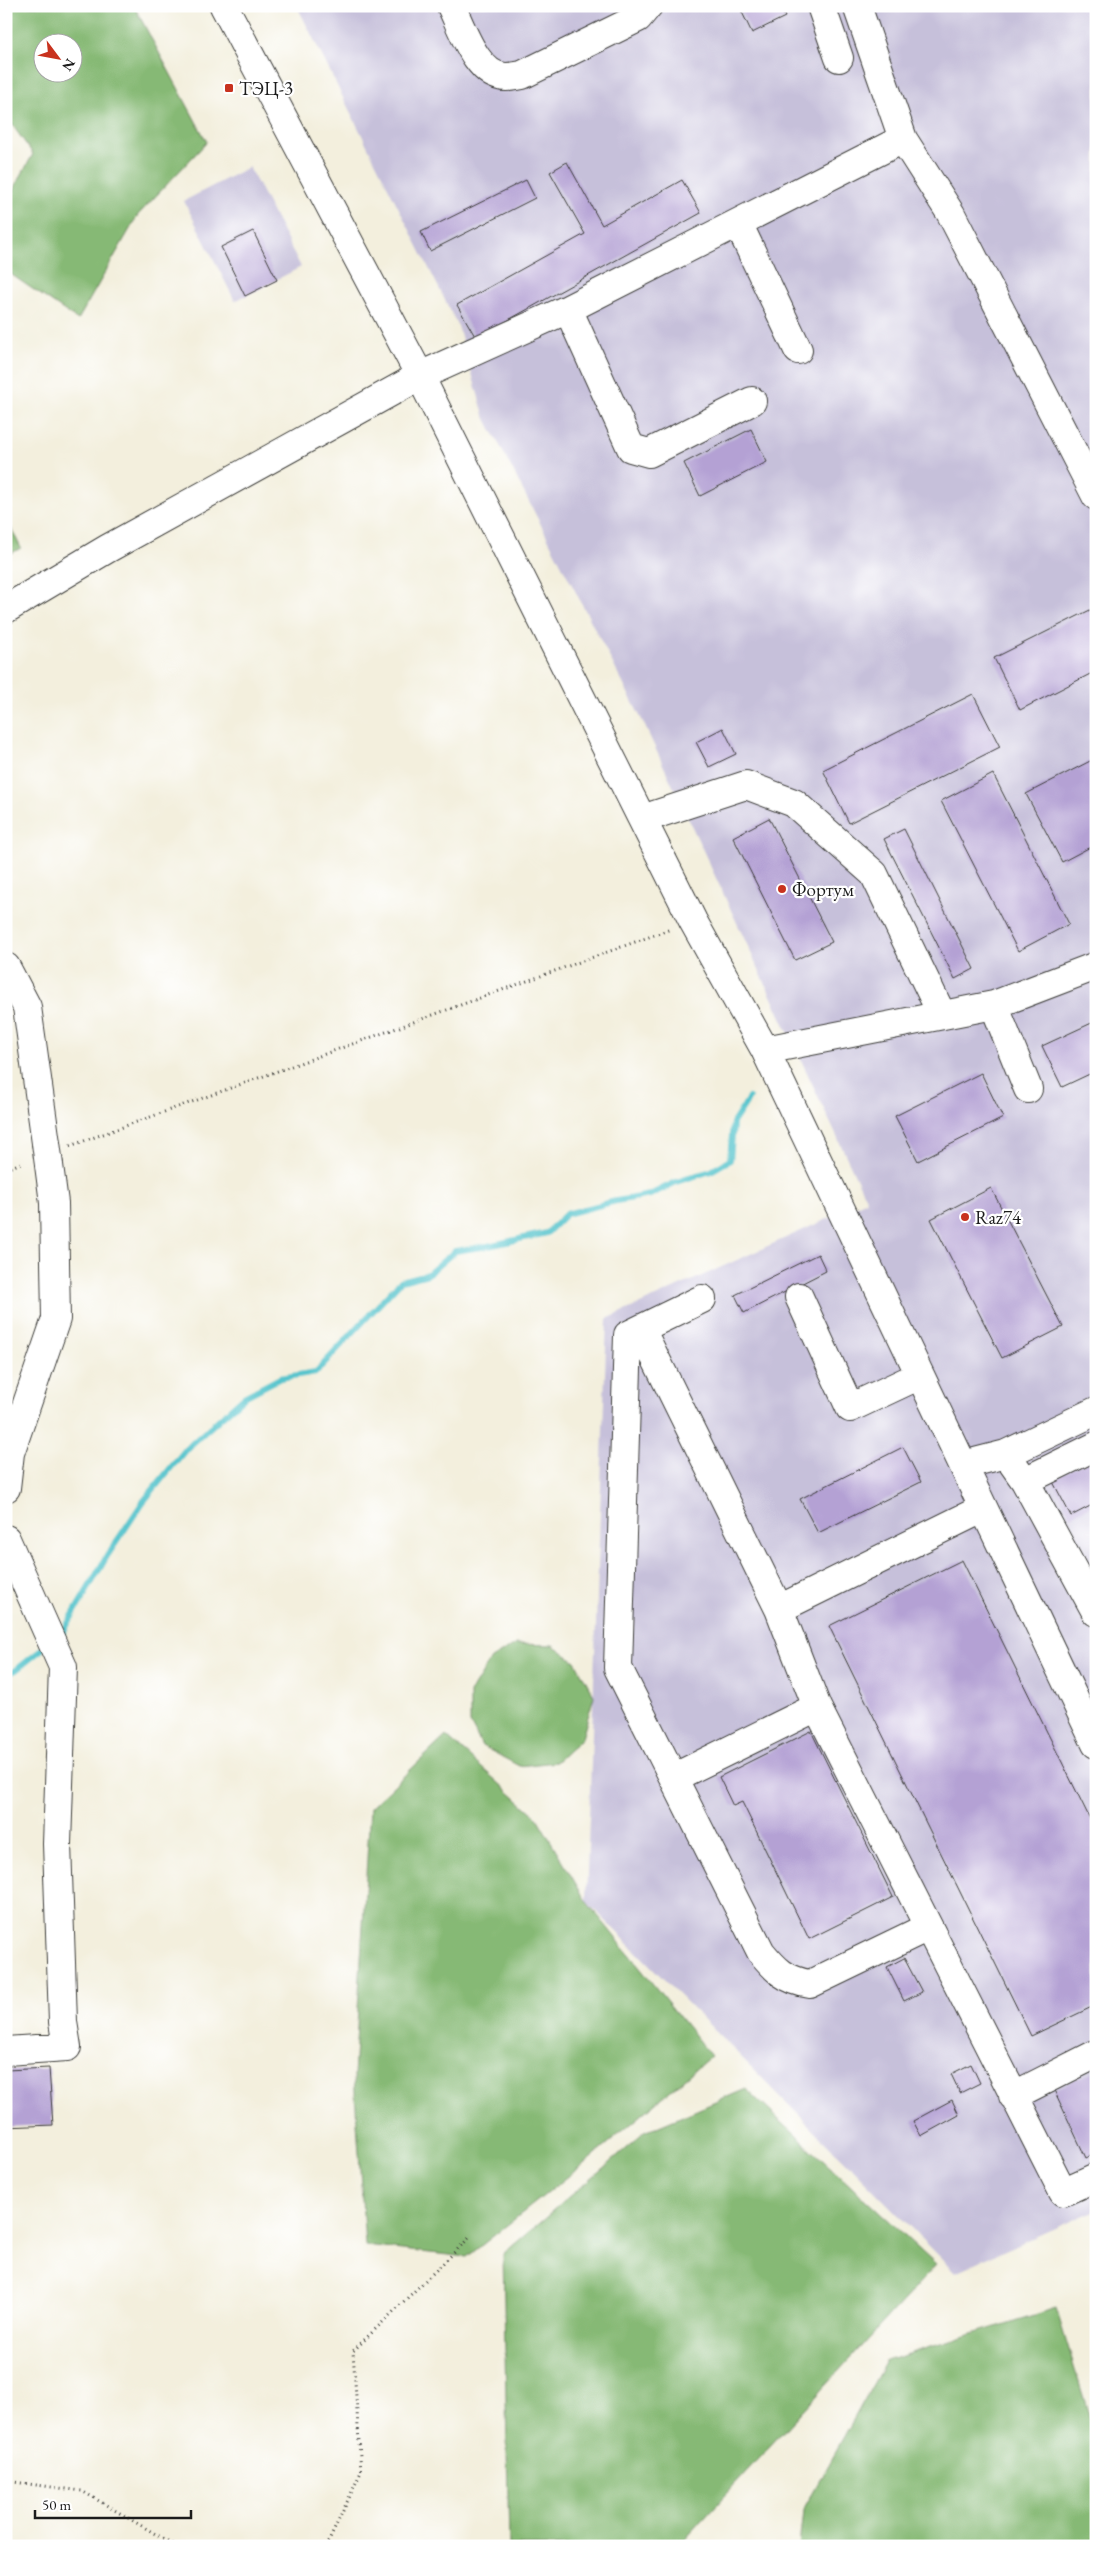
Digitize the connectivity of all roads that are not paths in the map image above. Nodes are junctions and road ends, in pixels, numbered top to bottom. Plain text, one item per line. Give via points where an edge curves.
1 (224, 6) edge
2 (451, 6) edge
3 (648, 6) edge
4 (821, 6) edge
5 (857, 6) edge
6 (839, 58) dead end
7 (903, 139) junction
8 (738, 223) junction
9 (568, 309) junction
10 (798, 350) dead end
11 (420, 376) junction
12 (752, 401) dead end
13 (1096, 496) edge
14 (6, 609) edge
15 (642, 819) junction
16 (1096, 966) edge
17 (6, 967) edge
18 (994, 1005) junction
19 (942, 1015) junction
20 (765, 1050) junction
21 (1028, 1089) dead end
22 (798, 1297) dead end
23 (702, 1299) dead end
24 (641, 1329) junction
25 (920, 1375) junction
26 (1096, 1411) edge
27 (1096, 1446) edge
28 (1006, 1454) junction
29 (963, 1466) junction
30 (1025, 1482) junction
31 (6, 1488) edge
32 (982, 1509) junction
33 (6, 1539) edge
34 (779, 1608) junction
35 (1096, 1612) edge
36 (817, 1707) junction
37 (1096, 1744) edge
38 (675, 1777) junction
39 (928, 1926) junction
40 (6, 2052) edge
41 (1096, 2054) edge
42 (1013, 2096) junction
43 (1096, 2176) edge

1 - 11 street
2 - 3 street via 477,59 490,72 505,78 522,75 638,18
4 - 6 street
5 - 7 street
7 - 8 street
7 - 13 street via 951,214
8 - 9 street
8 - 10 street
9 - 11 street
9 - 12 street via 632,448 649,453
11 - 14 street via 107,549
11 - 15 street
15 - 19 street via 746,785 794,803 874,874
15 - 20 street via 693,922
16 - 18 street
17 - 31 street via 26,1007 54,1203 56,1319 10,1453
18 - 19 street
18 - 21 street
19 - 20 street
20 - 25 street
22 - 25 street via 850,1408
23 - 24 street
24 - 34 street
24 - 38 street via 628,1335 618,1668
25 - 29 street
26 - 28 street
27 - 30 street
28 - 29 street
28 - 30 street
29 - 32 street
30 - 35 street
32 - 34 street
32 - 37 street
33 - 40 street via 63,1666 57,1844 67,2047
34 - 36 street
36 - 38 street
36 - 39 street
38 - 39 street via 761,1952 775,1969 793,1981 810,1984
39 - 42 street
41 - 42 street
42 - 43 street via 1063,2192

